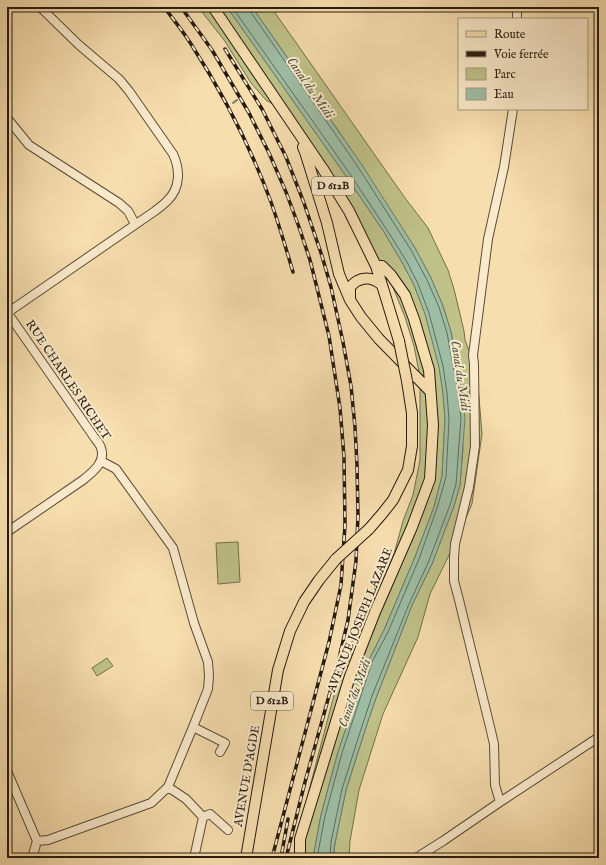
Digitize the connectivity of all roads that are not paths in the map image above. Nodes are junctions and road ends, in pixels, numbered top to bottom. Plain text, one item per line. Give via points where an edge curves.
1 (40, 7) edge
2 (213, 7) edge
3 (517, 7) edge
4 (517, 18) edge
5 (513, 110) edge
6 (284, 111) junction
7 (7, 118) edge
8 (135, 224) junction
9 (376, 266) junction
10 (382, 285) junction
11 (350, 300) junction
12 (7, 312) edge
13 (430, 392) junction
14 (101, 461) junction
15 (7, 532) edge
16 (193, 727) junction
17 (599, 736) edge
18 (220, 752) dead end
19 (7, 771) edge
20 (168, 787) junction
21 (500, 802) junction
22 (203, 817) junction
23 (228, 830) dead end
24 (36, 841) junction
25 (32, 858) edge
26 (194, 858) edge
27 (246, 858) edge
28 (301, 858) edge
29 (416, 858) edge

1 - 8 street via 119,79 173,154 177,164 178,180 172,196
2 - 6 main road, D 612B
3 - 4 street
5 - 21 street via 480,294 473,355 476,446 454,558 454,581 492,730 495,785
6 - 9 main road, D 612B via 349,212
6 - 11 main road via 306,154 327,222 339,274
7 - 8 street via 29,145 119,203 128,211
8 - 12 street
9 - 10 main road, AVENUE D'AGDE / D 612B
9 - 13 main road, AVENUE JOSEPH LAZARE via 382,266 404,295 429,370
10 - 11 main road via 367,278 357,281 350,288
10 - 27 main road, AVENUE D'AGDE / D 612B, bridge via 400,341 412,413 412,446 408,470 393,500 382,514 336,559 319,580 304,602 290,631 278,670
11 - 13 main road via 379,339
12 - 14 street, RUE CHARLES RICHET via 98,442 101,448
13 - 28 main road, AVENUE JOSEPH LAZARE via 433,425 430,479 350,676 300,839
14 - 15 street via 83,480
14 - 16 street via 116,469 172,548 208,662 208,689
16 - 18 street via 225,743
16 - 20 street
17 - 21 street
19 - 24 street
20 - 22 street via 186,799
20 - 24 street via 151,803 48,840
21 - 29 street
22 - 23 street via 210,814
22 - 26 street
24 - 25 street

